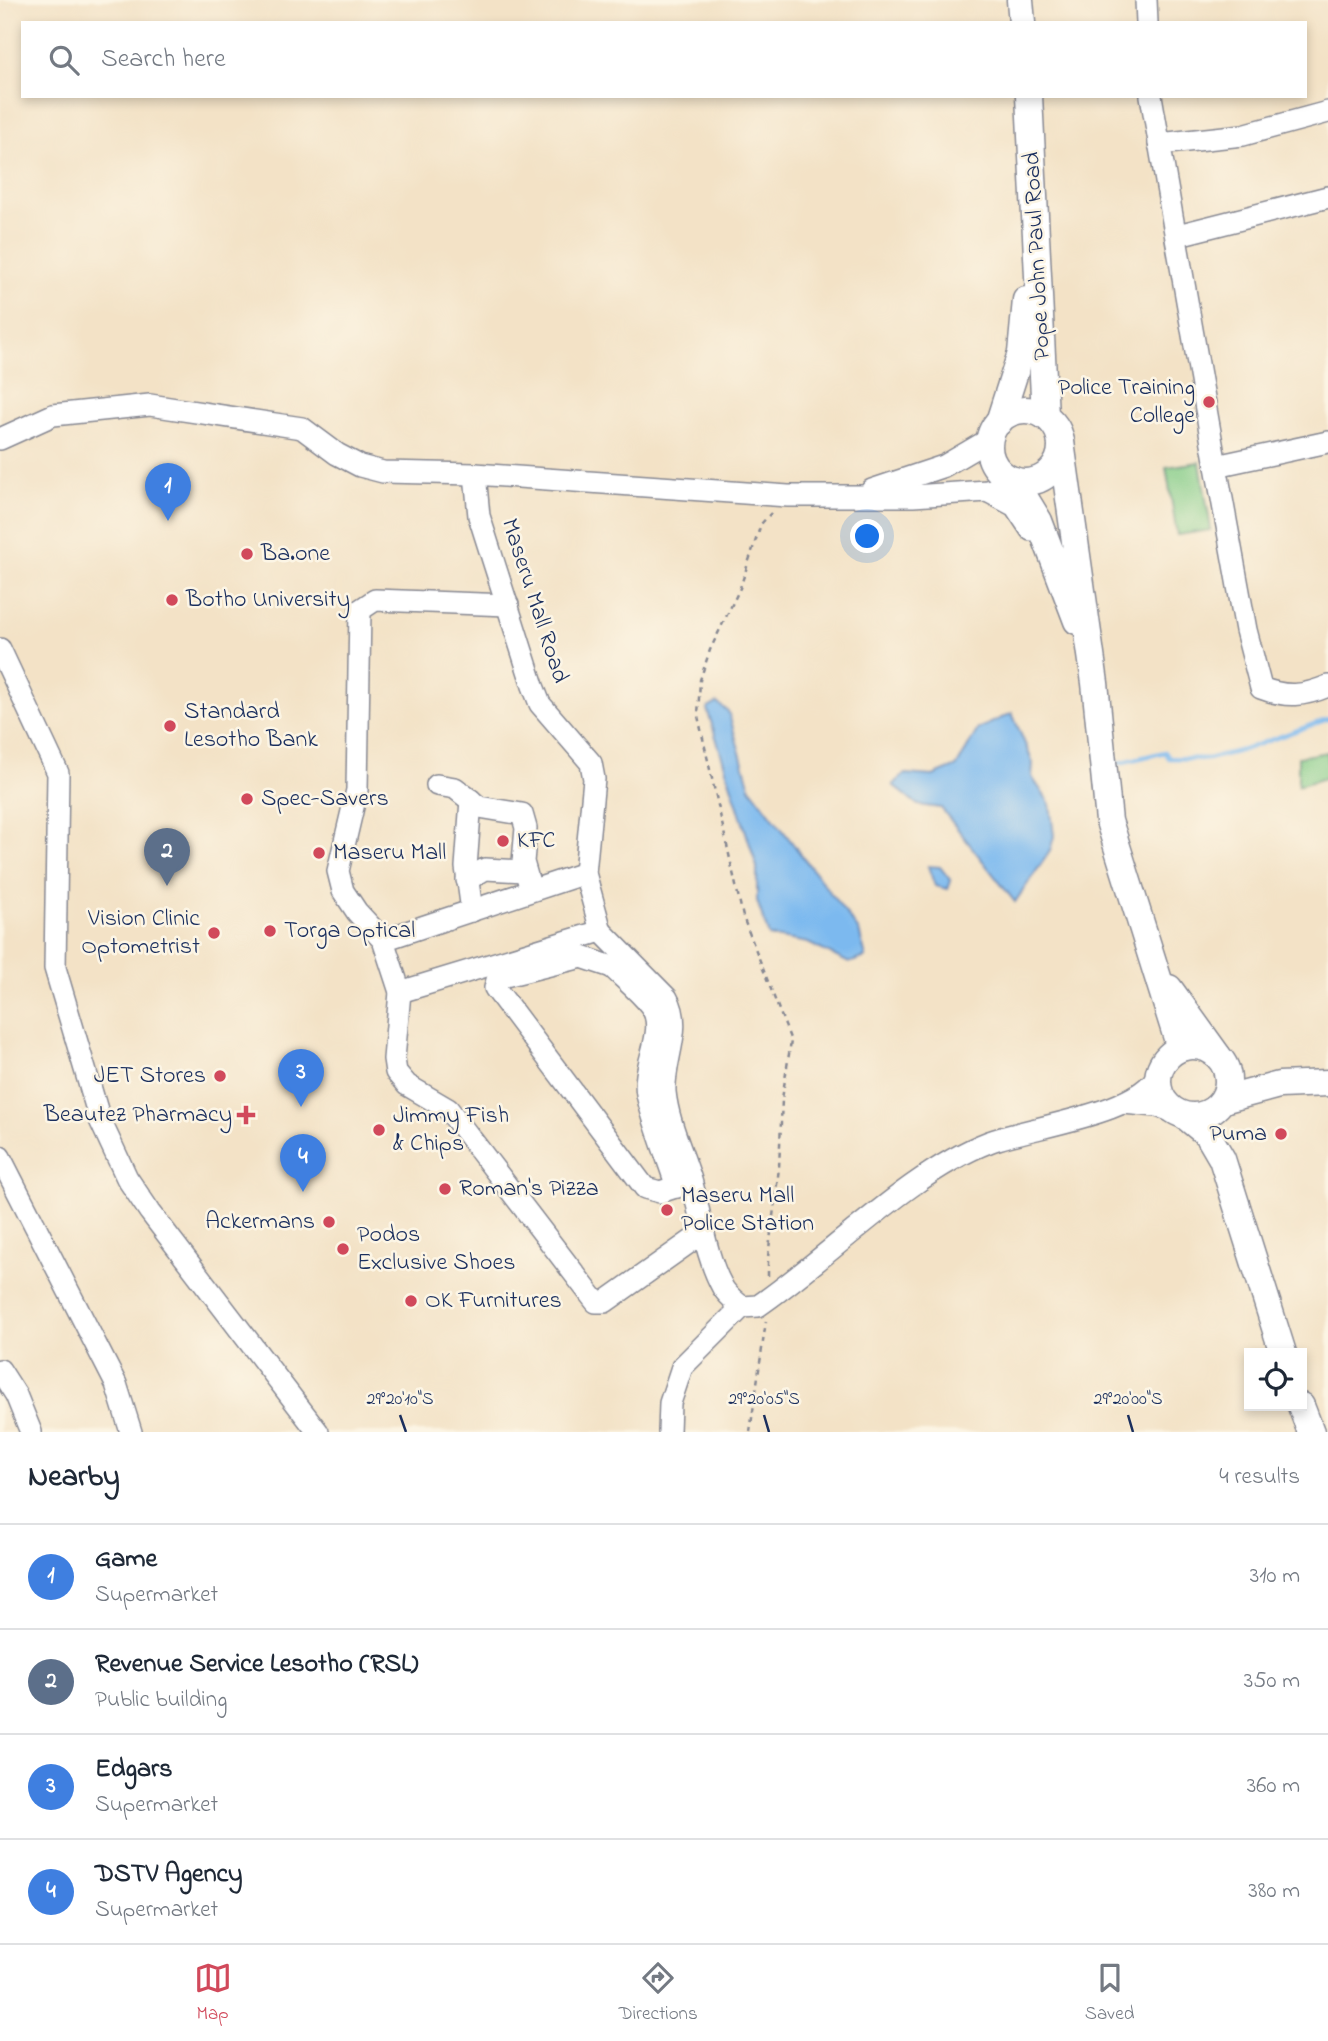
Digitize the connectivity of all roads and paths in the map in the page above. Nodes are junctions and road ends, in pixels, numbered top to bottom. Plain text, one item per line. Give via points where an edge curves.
1 (1020, 0) edge
2 (1146, 0) edge
3 (1022, 21) edge
4 (1147, 21) edge
5 (1029, 98) edge
6 (1151, 98) edge
7 (1328, 112) edge
8 (1032, 138) junction
9 (1159, 144) junction
10 (1328, 197) edge
11 (1178, 234) junction
12 (1045, 416) junction
13 (995, 431) junction
14 (0, 439) edge
15 (1061, 442) junction
16 (1328, 442) edge
17 (1216, 466) junction
18 (475, 474) junction
19 (1013, 480) junction
20 (987, 491) junction
21 (788, 496) junction
22 (832, 496) junction
23 (1056, 566) junction
24 (508, 606) junction
25 (0, 649) edge
26 (1095, 683) junction
27 (1328, 687) edge
28 (437, 785) dead end
29 (471, 800) junction
30 (585, 873) junction
31 (467, 880) junction
32 (528, 881) junction
33 (472, 911) junction
34 (601, 931) junction
35 (383, 940) junction
36 (618, 963) junction
37 (1156, 966) junction
38 (400, 992) junction
39 (1180, 1048) junction
40 (1221, 1059) junction
41 (1158, 1073) junction
42 (1328, 1083) edge
43 (1279, 1085) junction
44 (1222, 1101) junction
45 (1123, 1103) junction
46 (1180, 1114) junction
47 (0, 1157) edge
48 (1222, 1159) junction
49 (684, 1184) junction
50 (704, 1232) junction
51 (769, 1299) junction
52 (742, 1307) junction
53 (1281, 1348) edge
54 (0, 1370) edge
55 (1303, 1411) edge
56 (31, 1432) edge
57 (131, 1432) edge
58 (318, 1432) edge
59 (669, 1432) edge
60 (750, 1432) edge
61 (1311, 1432) edge

1 - 3 main road
2 - 4 street
5 - 8 main road, Pope John Paul Road
6 - 9 street
7 - 9 street via 1243,135
8 - 12 main road, Pope John Paul Road
8 - 13 main road, Pope John Paul Road via 1026,181 1024,333 1016,373
9 - 11 street
10 - 11 street
11 - 17 street
12 - 13 main road via 1024,410 1010,414
12 - 15 main road
13 - 19 main road via 994,463
13 - 22 street via 928,472
14 - 18 street via 53,415 150,405 293,425 360,466 383,472
15 - 19 main road via 1059,457 1048,474 1035,481
15 - 26 main road
16 - 17 street
17 - 27 street via 1261,688 1304,696
18 - 21 street
18 - 24 street, Maseru Mall Road via 479,516
19 - 20 street
19 - 23 main road via 1034,510
20 - 22 street
20 - 23 street via 1015,506
21 - 22 street
21 - 51 path via 761,524 740,588 719,627 700,680 698,716 743,917 791,1041 768,1256
23 - 26 main road
24 - 30 street, Maseru Mall Road via 540,704 591,763 594,779
24 - 35 street via 375,600 360,610 357,790 338,871 343,891
25 - 58 street via 58,773 55,968 100,1120 127,1178 150,1212
26 - 37 main road via 1109,821
28 - 29 street via 455,788
29 - 31 street
29 - 32 street via 479,807 522,814
30 - 32 street
30 - 34 street, Maseru Mall Road
31 - 32 street via 485,869
31 - 33 street
32 - 33 street
33 - 35 street
34 - 36 street, Maseru Mall Road
34 - 38 street
35 - 38 street
36 - 49 street, Maseru Mall Road via 667,998 674,1009 665,1090
36 - 49 street via 576,958 501,977 495,988 645,1188 660,1192
37 - 39 main road
37 - 40 main road
38 - 50 street via 394,1059 401,1080 448,1109 593,1300 605,1303
39 - 40 main road via 1200,1046
39 - 41 main road via 1170,1054
40 - 43 main road
40 - 44 main road via 1228,1082
41 - 45 street via 1144,1091
41 - 46 main road via 1160,1095
42 - 43 main road
43 - 44 main road
44 - 46 main road via 1209,1113
44 - 48 main road
45 - 46 street
45 - 51 street via 988,1142 947,1163
46 - 48 main road via 1208,1135
47 - 57 street via 116,1384
48 - 53 main road
49 - 50 street, Maseru Mall Road
50 - 52 street, Maseru Mall Road via 722,1286
51 - 52 street via 758,1306
51 - 60 path
52 - 59 street via 682,1367 670,1403
54 - 56 street
55 - 61 main road

